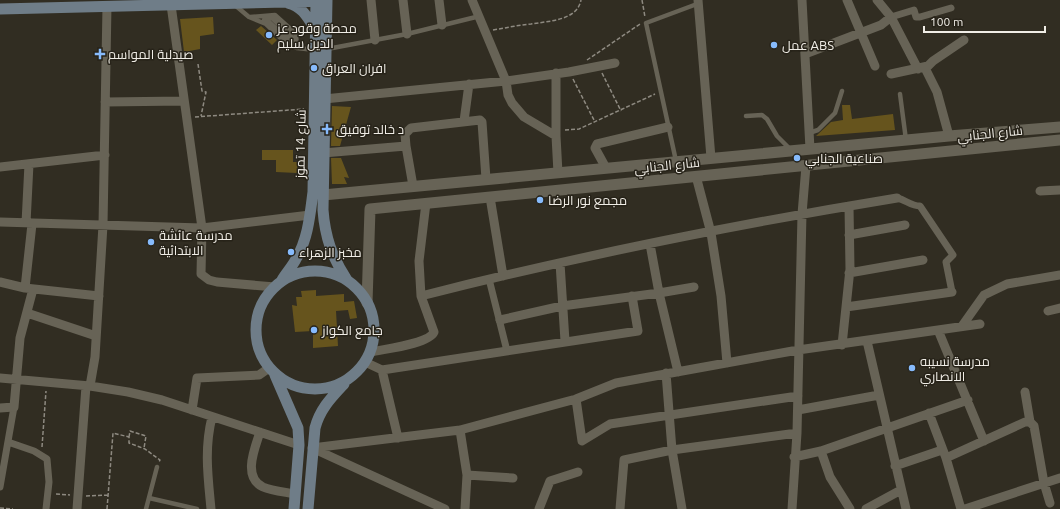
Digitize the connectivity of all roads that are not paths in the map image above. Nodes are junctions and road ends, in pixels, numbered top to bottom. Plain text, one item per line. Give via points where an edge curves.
1 (371, 0) edge
2 (404, 0) edge
3 (439, 0) edge
4 (472, 0) edge
5 (802, 0) edge
6 (847, 0) edge
7 (877, 0) edge
8 (322, 1) edge
9 (282, 2) junction
10 (698, 2) edge
11 (233, 3) junction
12 (171, 5) junction
13 (107, 6) junction
14 (951, 8) dead end
15 (0, 9) edge
16 (480, 16) junction
17 (249, 17) junction
18 (891, 17) junction
19 (442, 25) junction
20 (315, 29) junction
21 (862, 32) junction
22 (407, 34) junction
23 (375, 40) junction
24 (964, 40) dead end
25 (297, 48) junction
26 (320, 49) junction
27 (805, 54) junction
28 (615, 63) dead end
29 (875, 66) dead end
30 (922, 68) junction
31 (556, 73) junction
32 (891, 74) dead end
33 (506, 80) junction
34 (469, 84) junction
35 (842, 90) dead end
36 (900, 94) dead end
37 (324, 99) junction
38 (184, 101) junction
39 (105, 102) junction
40 (746, 116) dead end
41 (464, 121) junction
42 (668, 127) junction
43 (1060, 128) edge
44 (556, 133) junction
45 (809, 133) junction
46 (949, 136) junction
47 (906, 140) junction
48 (1060, 140) edge
49 (406, 146) junction
50 (810, 149) junction
51 (792, 151) junction
52 (323, 154) junction
53 (105, 155) junction
54 (711, 158) junction
55 (676, 162) junction
56 (30, 164) junction
57 (0, 166) edge
58 (806, 166) junction
59 (606, 168) junction
60 (558, 173) junction
61 (696, 176) junction
62 (486, 179) junction
63 (413, 186) junction
64 (1060, 190) edge
65 (1040, 191) dead end
66 (323, 195) junction
67 (490, 197) junction
68 (897, 198) joint
69 (426, 204) junction
70 (849, 206) junction
71 (802, 214) junction
72 (310, 215) junction
73 (0, 222) edge
74 (29, 223) junction
75 (104, 225) junction
76 (905, 225) dead end
77 (202, 228) junction
78 (711, 232) junction
79 (849, 235) junction
80 (650, 244) junction
81 (923, 260) dead end
82 (560, 263) junction
83 (850, 273) junction
84 (1060, 275) edge
85 (503, 276) junction
86 (489, 279) junction
87 (347, 280) junction
88 (0, 282) edge
89 (278, 284) junction
90 (694, 287) dead end
91 (29, 288) junction
92 (952, 292) joint
93 (659, 293) junction
94 (98, 296) junction
95 (421, 296) junction
96 (632, 296) junction
97 (367, 302) junction
98 (562, 306) junction
99 (846, 307) junction
100 (1060, 308) edge
101 (1048, 311) dead end
102 (27, 313) junction
103 (500, 320) junction
104 (980, 324) dead end
105 (962, 326) junction
106 (938, 330) junction
107 (96, 336) junction
108 (564, 341) junction
109 (867, 341) junction
110 (842, 344) junction
111 (798, 350) junction
112 (507, 351) junction
113 (371, 352) junction
114 (366, 362) junction
115 (727, 363) junction
116 (382, 370) junction
117 (272, 371) junction
118 (678, 372) junction
119 (666, 373) junction
120 (0, 378) edge
121 (350, 378) junction
122 (15, 380) junction
123 (88, 386) junction
124 (1025, 392) dead end
125 (879, 395) junction
126 (798, 396) junction
127 (576, 399) junction
128 (968, 400) junction
129 (14, 407) junction
130 (0, 408) edge
131 (192, 410) junction
132 (798, 410) junction
133 (670, 414) junction
134 (929, 414) junction
135 (212, 417) junction
136 (1030, 422) junction
137 (887, 429) junction
138 (460, 430) junction
139 (260, 432) junction
140 (797, 433) junction
141 (398, 438) junction
142 (984, 441) junction
143 (8, 442) junction
144 (299, 445) junction
145 (312, 448) junction
146 (672, 450) junction
147 (821, 451) junction
148 (944, 454) junction
149 (794, 457) junction
150 (895, 466) junction
151 (157, 468) road end
152 (578, 472) dead end
153 (467, 475) junction
154 (512, 478) dead end
155 (1060, 478) edge
156 (1044, 483) junction
157 (0, 487) edge
158 (901, 490) junction
159 (295, 494) junction
160 (149, 498) junction
161 (1050, 503) dead end
162 (46, 509) edge
163 (77, 509) edge
164 (146, 509) edge
165 (197, 509) edge
166 (211, 509) edge
167 (294, 509) edge
168 (308, 509) edge
169 (444, 509) edge
170 (465, 509) edge
171 (539, 509) edge
172 (620, 509) edge
173 (682, 509) edge
174 (792, 509) edge
175 (850, 509) edge
176 (866, 509) edge
177 (906, 509) edge
178 (961, 509) edge
179 (965, 509) edge

1 - 23 street
2 - 22 street
3 - 19 street
4 - 16 street
5 - 27 street
6 - 21 street
7 - 18 street
8 - 9 main road
8 - 20 main road, شارع 14 تموز
8 - 26 main road, شارع 14 تموز
9 - 11 main road
9 - 20 main road via 295,5
10 - 42 lane via 646,23
10 - 54 street
11 - 12 main road
11 - 17 lane
12 - 13 main road
12 - 38 street
13 - 15 main road
13 - 39 street
14 - 18 street via 920,17 916,17 914,10
16 - 19 lane
16 - 33 street
17 - 25 lane via 266,24 288,45
17 - 25 lane via 272,18 293,38
18 - 21 street via 881,25
18 - 30 street
19 - 22 lane
20 - 26 main road, شارع 14 تموز
21 - 27 street
21 - 29 street
22 - 23 lane
23 - 26 lane
24 - 30 street
25 - 26 lane
26 - 37 main road, شارع 14 تموز
26 - 72 main road, شارع 14 تموز via 314,108 313,192
27 - 45 street
28 - 31 street
30 - 32 street
30 - 46 street via 937,92
31 - 33 street
31 - 44 street
33 - 34 street
33 - 44 street via 508,95 518,110 533,123
34 - 37 street
34 - 41 street
35 - 45 lane via 835,113 818,130
36 - 47 lane
37 - 52 main road, شارع 14 تموز
38 - 39 street
38 - 77 street
39 - 53 street
40 - 51 lane via 762,115 767,118 777,136
41 - 49 street via 411,128 405,134
41 - 62 street via 476,119 482,122
42 - 55 lane
42 - 59 street via 597,144 595,148
43 - 46 street, شارع الجنابي
44 - 60 street
45 - 50 street
46 - 47 street, شارع الجنابي
47 - 50 street, شارع الجنابي
48 - 58 street, شارع الجنابي
49 - 52 street
49 - 63 street
50 - 51 street, شارع الجنابي
51 - 54 street, شارع الجنابي
52 - 66 main road, شارع 14 تموز
53 - 56 street
53 - 75 street
54 - 55 street, شارع الجنابي
55 - 59 street, شارع الجنابي
56 - 57 street
56 - 74 street
58 - 61 street, شارع الجنابي
58 - 71 street
59 - 60 street, شارع الجنابي
60 - 62 street, شارع الجنابي
61 - 67 street, شارع الجنابي
61 - 78 street
62 - 63 street, شارع الجنابي
63 - 66 street, شارع الجنابي
64 - 65 street
66 - 87 main road, شارع 14 تموز via 324,228 328,243
67 - 69 street, شارع الجنابي
67 - 85 street
68 - 70 street
68 - 92 street via 920,206 953,255 946,262
69 - 95 street via 419,261
69 - 97 street, شارع الجنابي via 370,209
70 - 71 street
70 - 79 street
71 - 78 street
71 - 111 street
72 - 77 street
72 - 89 main road, شارع 14 تموز via 305,238 296,259
73 - 74 street
74 - 75 street
74 - 91 street
75 - 77 street
75 - 94 street
76 - 79 street
77 - 89 street via 201,274 209,280
78 - 80 street
78 - 115 street
79 - 83 street
80 - 82 street
80 - 93 street
81 - 83 street
82 - 85 street
82 - 98 street
83 - 99 street
84 - 105 street via 1007,284 984,295
85 - 86 street
86 - 95 street
86 - 103 street
87 - 89 main road via 334,274 307,272 294,275
87 - 97 main road
88 - 91 street
89 - 117 main road via 259,311 256,326 261,355
90 - 93 street
91 - 94 street
91 - 102 street
92 - 99 street
93 - 96 street
93 - 118 street
94 - 107 street
95 - 113 street via 433,335 402,346
96 - 98 street
96 - 108 street via 638,331
97 - 113 main road via 372,312 374,332
98 - 103 street
98 - 108 street
99 - 110 street
100 - 101 street
102 - 107 street
102 - 122 street via 20,338
103 - 112 street
104 - 105 street
105 - 106 street
106 - 109 street
106 - 128 street
107 - 123 street via 95,357
108 - 112 street
109 - 110 street
109 - 125 street
110 - 111 street
111 - 115 street
111 - 126 street
112 - 116 street
113 - 114 main road
114 - 116 street
114 - 121 main road
115 - 118 street
116 - 141 street
117 - 121 main road via 299,388 316,390 334,387
117 - 131 street via 259,375 197,378
117 - 144 main road via 298,428
118 - 119 street
119 - 127 street via 616,383
119 - 133 street
120 - 122 street
121 - 145 main road via 318,415
122 - 123 street
122 - 129 street
123 - 131 street via 128,392
123 - 163 street
124 - 136 street
125 - 132 street
125 - 137 street
126 - 132 street
126 - 133 street
127 - 133 street via 582,441 610,424
127 - 138 street
128 - 134 street
128 - 142 street
129 - 130 street
129 - 143 street
131 - 135 street
132 - 140 street
133 - 146 street
134 - 137 street
134 - 148 street
135 - 139 street
135 - 166 street via 207,437 206,459
136 - 142 street
136 - 156 street via 1034,426
137 - 147 street
137 - 150 street
138 - 141 street
138 - 153 street
139 - 144 street
139 - 159 street via 251,467 254,479 263,487
140 - 146 street
140 - 149 street
141 - 145 street
142 - 148 street
143 - 157 street
143 - 162 street via 41,454 47,459 49,469
144 - 159 main road
145 - 168 main road
145 - 169 street
146 - 172 street via 624,460
146 - 173 street
147 - 149 street
147 - 175 street via 830,477
148 - 150 street
148 - 178 street
149 - 174 street
150 - 158 street
151 - 160 lane
152 - 171 street via 550,481
153 - 154 street
153 - 170 street
155 - 156 street
156 - 161 street
156 - 179 street
158 - 176 street
158 - 177 street
159 - 167 main road
160 - 164 lane
160 - 165 lane

